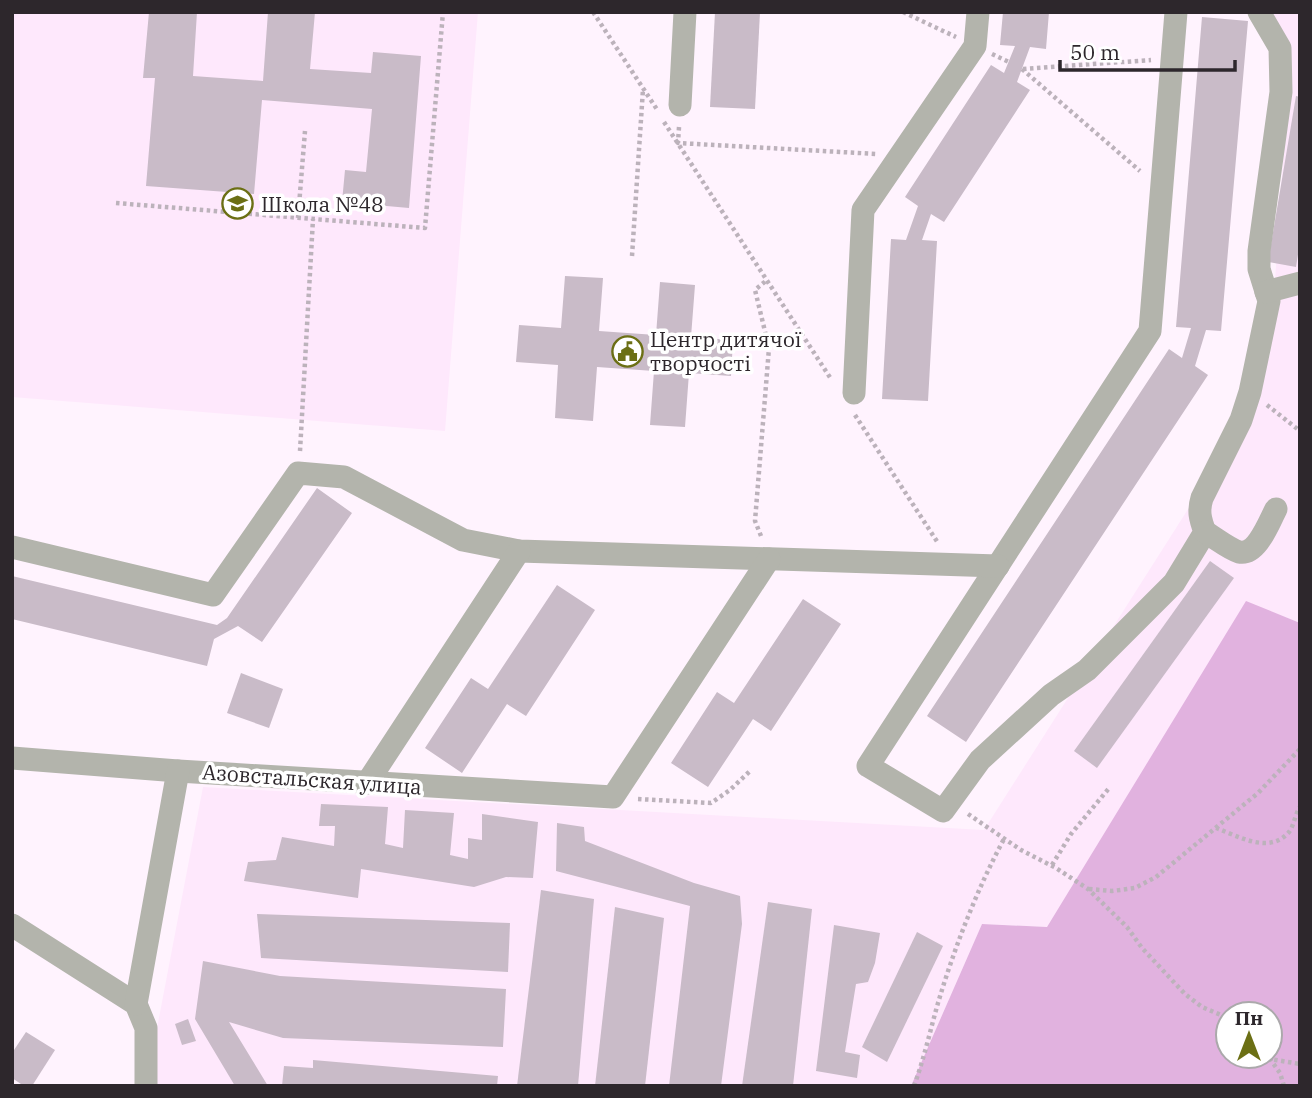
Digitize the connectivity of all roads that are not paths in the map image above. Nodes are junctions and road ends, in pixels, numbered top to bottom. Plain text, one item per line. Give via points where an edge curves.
1 (685, 12) edge
2 (978, 12) edge
3 (1176, 12) edge
4 (1259, 12) edge
5 (680, 105) dead end
6 (1300, 283) edge
7 (1266, 292) junction
8 (853, 402) road end
9 (1276, 509) dead end
10 (1205, 532) junction
11 (12, 547) edge
12 (519, 551) junction
13 (769, 559) junction
14 (998, 566) junction
15 (12, 758) edge
16 (178, 771) junction
17 (367, 783) junction
18 (12, 925) edge
19 (136, 1004) junction
20 (146, 1086) edge

1 - 5 street
2 - 8 street via 975,46 863,210
3 - 14 street via 1150,331
4 - 7 street via 1280,48 1281,61 1281,92 1259,251
6 - 7 street
7 - 10 street via 1269,301 1250,392 1202,498 1199,511
9 - 10 street via 1255,547 1247,552 1238,552
10 - 14 street via 1174,583 1087,670 1051,695 980,760 943,811 868,766
11 - 12 street via 213,595 298,473 345,477 463,540
12 - 13 street
12 - 17 street
13 - 14 street
13 - 17 street, Азовстальская улица via 613,797
15 - 16 street, Азовстальская улица
16 - 17 street, Азовстальская улица
16 - 19 street
18 - 19 street
19 - 20 street via 146,1028

